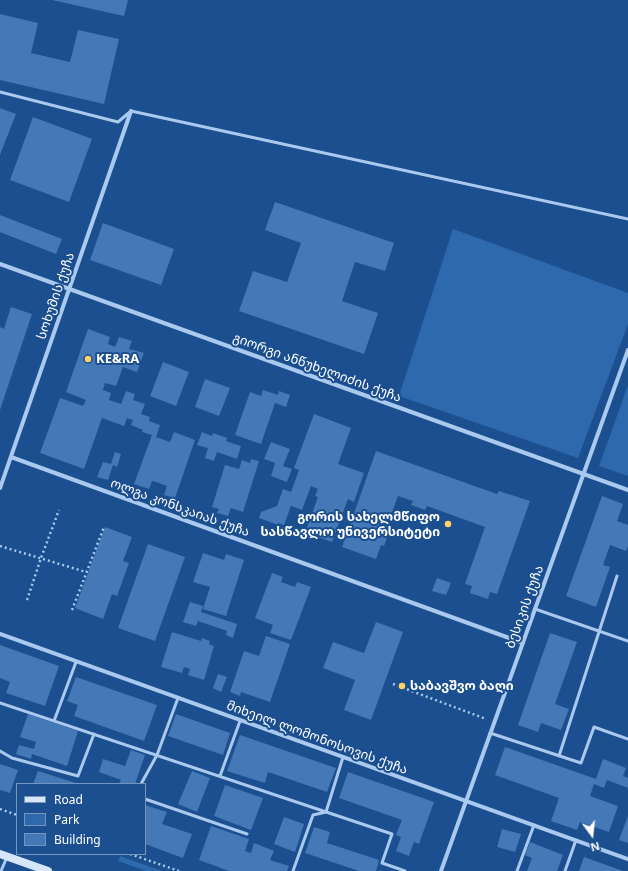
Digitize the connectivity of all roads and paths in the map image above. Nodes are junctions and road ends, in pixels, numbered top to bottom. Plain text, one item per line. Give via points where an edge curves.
1 (0, 92) edge
2 (131, 112) junction
3 (628, 219) edge
4 (0, 264) edge
5 (69, 289) junction
6 (628, 350) edge
7 (11, 457) junction
8 (584, 474) junction
9 (0, 488) edge
10 (628, 490) edge
11 (59, 510) dead end
12 (104, 527) dead end
13 (0, 546) edge
14 (41, 558) junction
15 (86, 572) junction
16 (617, 576) dead end
17 (28, 600) dead end
18 (535, 609) junction
19 (72, 610) dead end
20 (599, 631) junction
21 (0, 634) edge
22 (628, 641) edge
23 (523, 643) junction
24 (76, 662) junction
25 (393, 684) dead end
26 (178, 698) junction
27 (0, 702) edge
28 (54, 721) junction
29 (240, 721) junction
30 (494, 722) junction
31 (490, 733) junction
32 (94, 734) junction
33 (628, 739) edge
34 (0, 751) edge
35 (157, 755) junction
36 (559, 756) junction
37 (343, 757) junction
38 (220, 776) junction
39 (142, 783) edge
40 (146, 799) edge
41 (466, 801) junction
42 (0, 809) edge
43 (326, 812) junction
44 (16, 815) edge
45 (534, 825) junction
46 (248, 834) dead end
47 (576, 840) junction
48 (3, 855) edge
49 (133, 855) edge
50 (628, 859) edge
51 (1, 871) edge
52 (48, 871) edge
53 (179, 871) edge
54 (293, 871) edge
55 (405, 871) edge
56 (441, 871) edge
57 (517, 871) edge
58 (565, 871) edge

1 - 2 lane via 118,122
2 - 3 lane
2 - 5 street, სოხუმის ქუჩა
4 - 5 street, გიორგი ანწუხელიძის ქუჩა
5 - 7 street, სოხუმის ქუჩა
5 - 8 street, გიორგი ანწუხელიძის ქუჩა
6 - 8 street, ბესიკის ქუჩა
7 - 9 street, სოხუმის ქუჩა
7 - 23 street, ოლგა კონსკაიას ქუჩა
8 - 10 street, გიორგი ანწუხელიძის ქუჩა
8 - 18 street, ბესიკის ქუჩა
11 - 14 path
12 - 15 path
13 - 14 path
14 - 15 path
14 - 17 path
15 - 19 path
16 - 20 lane
18 - 20 lane
18 - 23 street, ბესიკის ქუჩა
20 - 22 lane
20 - 36 lane
21 - 24 street, მიხეილ ლომონოსოვის ქუჩა
23 - 30 street, ბესიკის ქუჩა
24 - 26 street, მიხეილ ლომონოსოვის ქუჩა
24 - 28 lane
25 - 30 path
26 - 29 street, მიხეილ ლომონოსოვის ქუჩა
26 - 35 lane
27 - 28 lane
28 - 32 lane
29 - 37 street, მიხეილ ლომონოსოვის ქუჩა
29 - 38 lane
30 - 31 street, ბესიკის ქუჩა
31 - 36 lane
31 - 41 street, ბესიკის ქუჩა
32 - 34 lane via 78,776 12,758
32 - 35 lane
33 - 36 lane via 594,727 581,763
35 - 38 lane
35 - 39 lane
37 - 41 street, მიხეილ ლომონოსოვის ქუჩა
37 - 43 lane
38 - 43 lane
40 - 46 lane
41 - 45 street, მიხეილ ლომონოსოვის ქუჩა
41 - 56 street, ბესიკის ქუჩა
42 - 44 path
43 - 54 lane via 313,815
43 - 55 lane via 392,834 382,863
45 - 47 street, მიხეილ ლომონოსოვის ქუჩა
45 - 57 lane
47 - 50 street, მიხეილ ლომონოსოვის ქუჩა
47 - 58 lane
48 - 51 lane
48 - 52 main road
49 - 53 path

